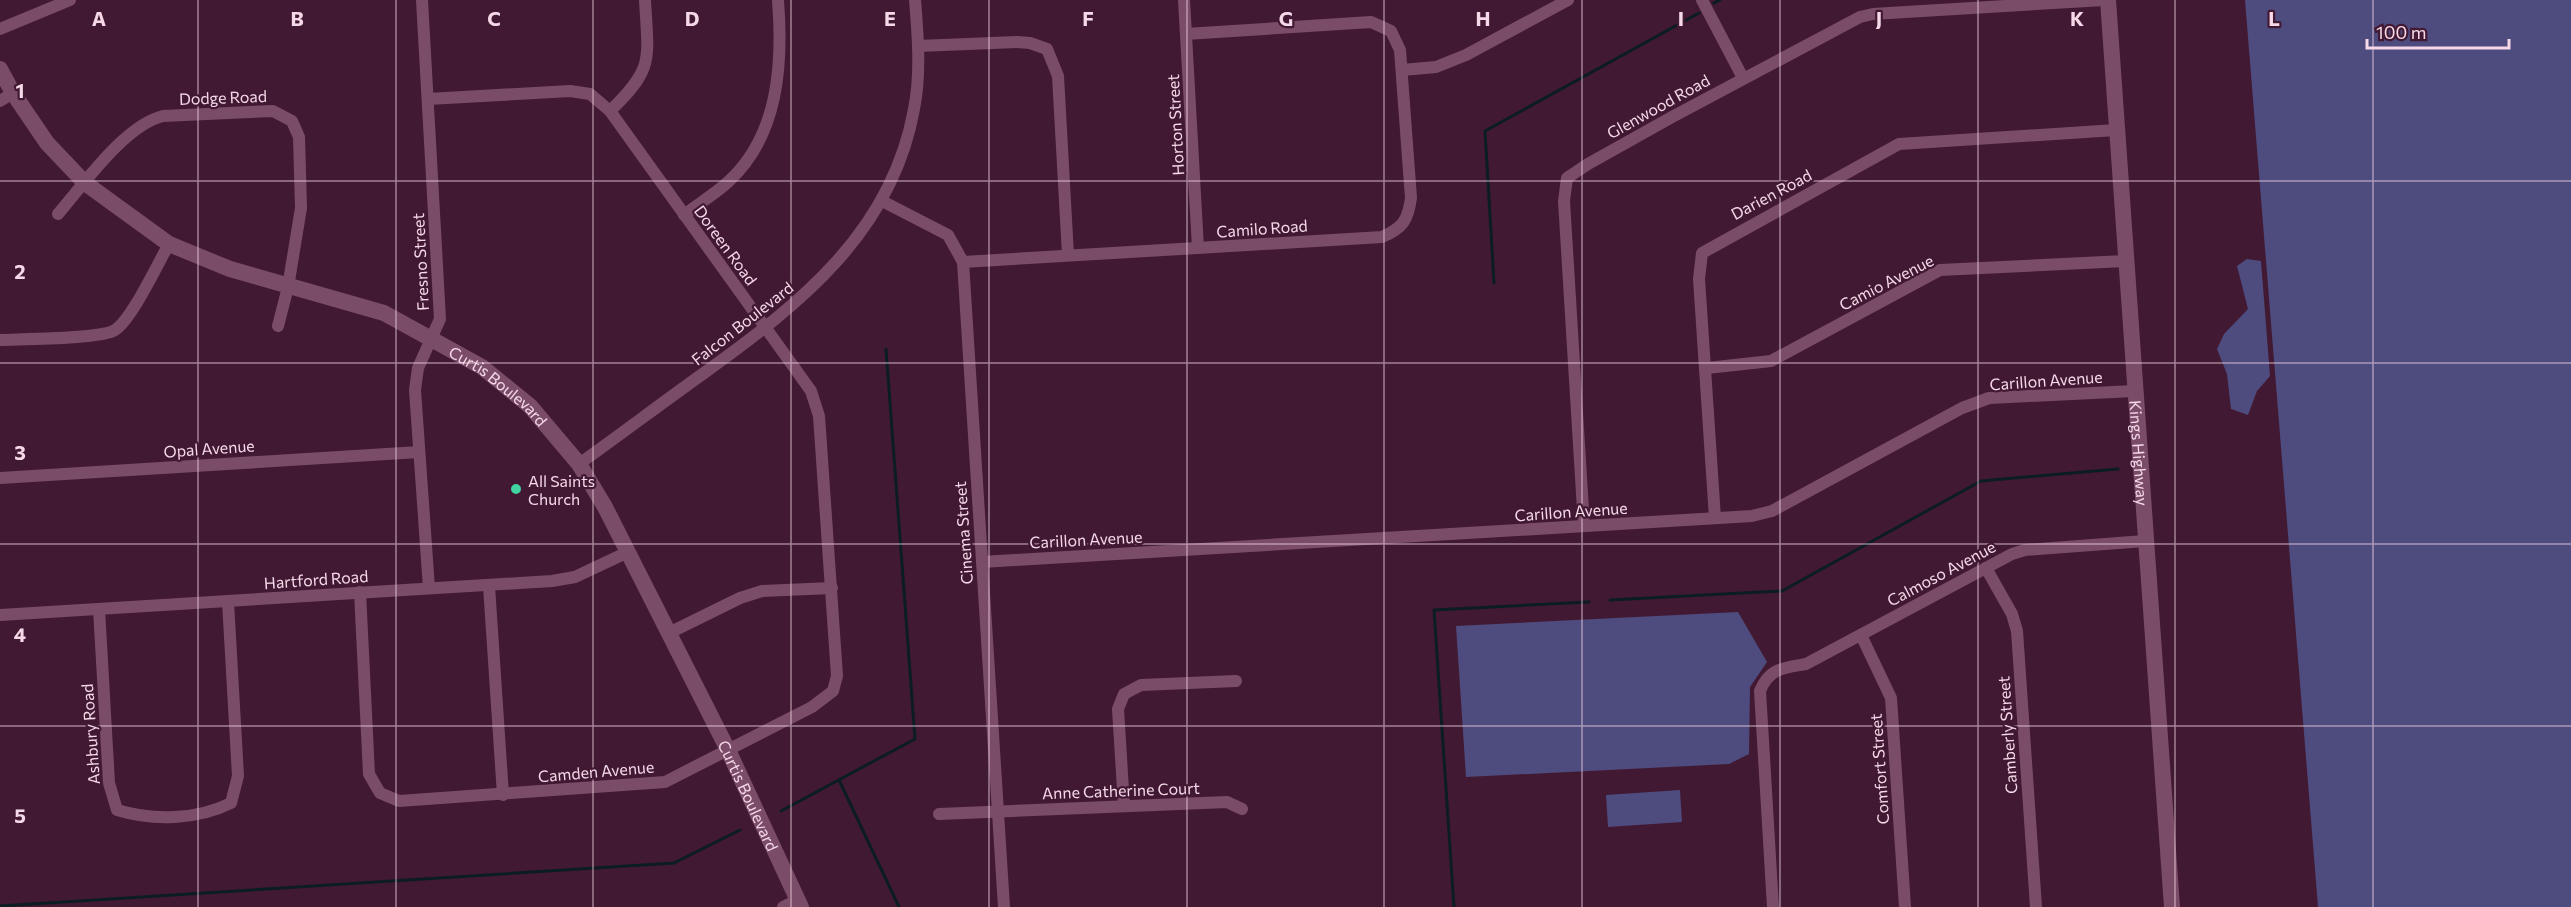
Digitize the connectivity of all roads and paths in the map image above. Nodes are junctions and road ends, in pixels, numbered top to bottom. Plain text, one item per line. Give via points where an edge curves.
1 (70, 0) edge
2 (422, 0) edge
3 (645, 0) edge
4 (778, 0) edge
5 (915, 0) edge
6 (1184, 0) edge
7 (1568, 0) edge
8 (1702, 0) edge
9 (2106, 0) edge
10 (1553, 3) edge
11 (0, 29) edge
12 (1186, 34) junction
13 (918, 46) junction
14 (0, 69) edge
15 (1402, 70) junction
16 (1743, 78) junction
17 (6, 97) edge
18 (428, 99) junction
19 (610, 111) junction
20 (2116, 130) junction
21 (85, 183) junction
22 (882, 201) junction
23 (58, 214) dead end
24 (684, 215) junction
25 (169, 244) junction
26 (1198, 248) junction
27 (1068, 255) junction
28 (2125, 261) junction
29 (963, 262) junction
30 (288, 287) junction
31 (278, 326) dead end
32 (766, 328) junction
33 (432, 338) junction
34 (0, 340) edge
35 (1707, 368) junction
36 (2134, 391) junction
37 (419, 452) junction
38 (579, 464) junction
39 (0, 477) edge
40 (1715, 518) junction
41 (1584, 526) junction
42 (2145, 541) junction
43 (628, 552) junction
44 (982, 562) junction
45 (1986, 568) junction
46 (489, 586) junction
47 (429, 588) junction
48 (832, 588) junction
49 (360, 592) junction
50 (228, 602) junction
51 (99, 609) junction
52 (0, 615) edge
53 (669, 633) junction
54 (1861, 635) junction
55 (1236, 681) dead end
56 (728, 750) junction
57 (503, 795) junction
58 (1124, 806) junction
59 (1242, 809) dead end
60 (999, 812) junction
61 (939, 814) dead end
62 (794, 905) edge
63 (1004, 907) edge
64 (1773, 907) edge
65 (1905, 907) edge
66 (2036, 907) edge
67 (2172, 907) edge

1 - 11 street
2 - 18 street, Fresno Street
3 - 19 street via 648,54 644,72 635,87
4 - 24 street via 781,43 770,114 755,148 729,181
5 - 13 street, Falcon Boulevard
6 - 12 street, Horton Street
7 - 10 street
8 - 16 street
9 - 16 street, Glenwood Road via 1873,14 1860,17
9 - 20 street, Kings Highway
10 - 15 street via 1446,63
12 - 15 street, Camilo Road via 1371,22 1391,31 1400,50
12 - 26 street, Horton Street
13 - 22 street, Falcon Boulevard via 915,109 901,157
13 - 27 street via 1030,42 1047,49 1058,76
14 - 17 street, Curtis Boulevard
15 - 26 street, Camilo Road via 1411,198 1409,214 1398,231 1382,237
16 - 41 street, Glenwood Road via 1567,178 1564,201
17 - 21 street, Curtis Boulevard
18 - 19 street, Doreen Road via 570,92 590,94
18 - 33 street, Fresno Street via 440,319
19 - 24 street, Doreen Road
20 - 28 street, Kings Highway
20 - 35 street, Darien Road via 1899,144 1718,242 1702,253 1699,279
21 - 23 street, Dodge Road
21 - 25 street, Curtis Boulevard
21 - 30 street, Dodge Road via 131,131 147,119 273,111 292,121 299,137 301,208
22 - 29 street, Cinema Street via 948,235
22 - 32 street, Falcon Boulevard via 853,245 808,293
24 - 32 street, Doreen Road
25 - 30 street, Curtis Boulevard
25 - 34 street via 115,331
26 - 27 street, Camilo Road
27 - 29 street, Camilo Road
28 - 35 street, Camio Avenue via 1940,270 1771,361
28 - 36 street, Kings Highway
29 - 44 street, Cinema Street
30 - 31 street, Dodge Road
30 - 33 street, Curtis Boulevard via 384,313
32 - 38 street, Falcon Boulevard
32 - 48 street, Doreen Road via 811,392 819,416
33 - 37 street, Fresno Street via 418,368 415,390
33 - 38 street, Curtis Boulevard via 482,367 531,406
35 - 40 street, Darien Road
36 - 40 street, Carillon Avenue via 1989,398 1962,408 1772,511
36 - 42 street, Kings Highway
37 - 39 street, Opal Avenue
37 - 47 street, Fresno Street
38 - 43 street, Curtis Boulevard
40 - 41 street, Carillon Avenue
41 - 44 street, Carillon Avenue
42 - 45 street, Calmoso Avenue via 2025,550
42 - 67 street, Kings Highway
43 - 46 street, Hartford Road via 575,577
43 - 53 street, Curtis Boulevard
44 - 60 street, Cinema Street
45 - 54 street, Calmoso Avenue
45 - 66 street, Camberly Street via 2012,614 2017,631
46 - 47 street, Hartford Road
46 - 57 street
47 - 49 street, Hartford Road
48 - 53 street via 762,591
48 - 56 street, Camden Avenue via 837,676 834,691 812,707
49 - 50 street, Hartford Road
49 - 57 street, Camden Avenue via 369,774 380,793 399,801
50 - 51 street, Hartford Road
50 - 51 street, Ashbury Road via 238,776 231,803 211,813 153,817 117,810 109,783
51 - 52 street, Hartford Road
53 - 56 street, Curtis Boulevard
54 - 64 street, Calmoso Avenue via 1806,664 1776,671 1766,677 1760,691
54 - 65 street, Comfort Street via 1891,698
55 - 58 street via 1141,685 1124,693 1118,709
56 - 57 street, Camden Avenue via 665,782
56 - 62 street, Curtis Boulevard
58 - 59 street, Anne Catherine Court via 1227,802
58 - 60 street, Anne Catherine Court
60 - 61 street, Anne Catherine Court
60 - 63 street, Cinema Street

